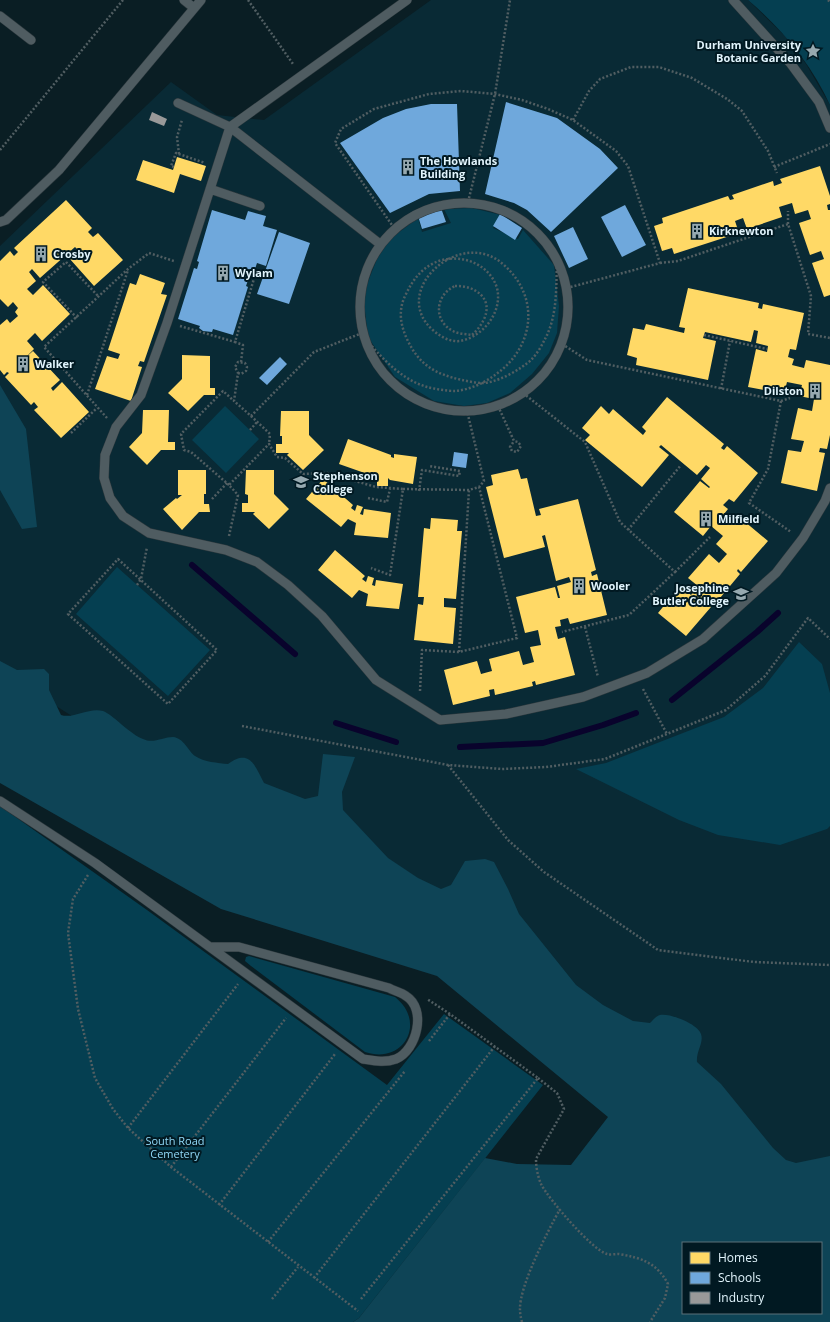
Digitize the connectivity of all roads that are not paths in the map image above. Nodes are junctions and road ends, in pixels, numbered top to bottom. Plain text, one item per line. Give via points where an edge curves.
1 (184, 0) edge
2 (201, 0) edge
3 (407, 0) edge
4 (733, 0) edge
5 (194, 8) junction
6 (0, 16) edge
7 (31, 40) dead end
8 (183, 105) road end
9 (230, 127) junction
10 (830, 128) edge
11 (210, 189) junction
12 (260, 206) dead end
13 (0, 222) edge
14 (380, 244) junction
15 (830, 488) edge
16 (0, 801) edge
17 (210, 947) junction

1 - 5 lane
2 - 5 lane
3 - 9 lane
4 - 10 lane via 791,64 819,102
5 - 13 lane via 59,170 6,220
6 - 7 lane
8 - 9 lane
9 - 11 lane
9 - 14 lane
11 - 12 lane
11 - 15 lane via 141,395 116,427 105,455 104,478 110,498 123,516 149,533 226,550 257,562 288,585 322,616 376,680 440,720 506,714 583,697 638,677 703,639 776,573 803,538
14 - 14 lane via 394,228 434,206 468,202 495,206 522,219 551,248 558,259 567,288 567,324 562,344 548,370 523,393 498,406 468,411 427,405 400,389 378,366 363,335 361,286
16 - 17 lane via 95,863
17 - 17 lane via 239,948 389,988 407,996 415,1008 416,1036 408,1052 397,1059 381,1062 363,1059

